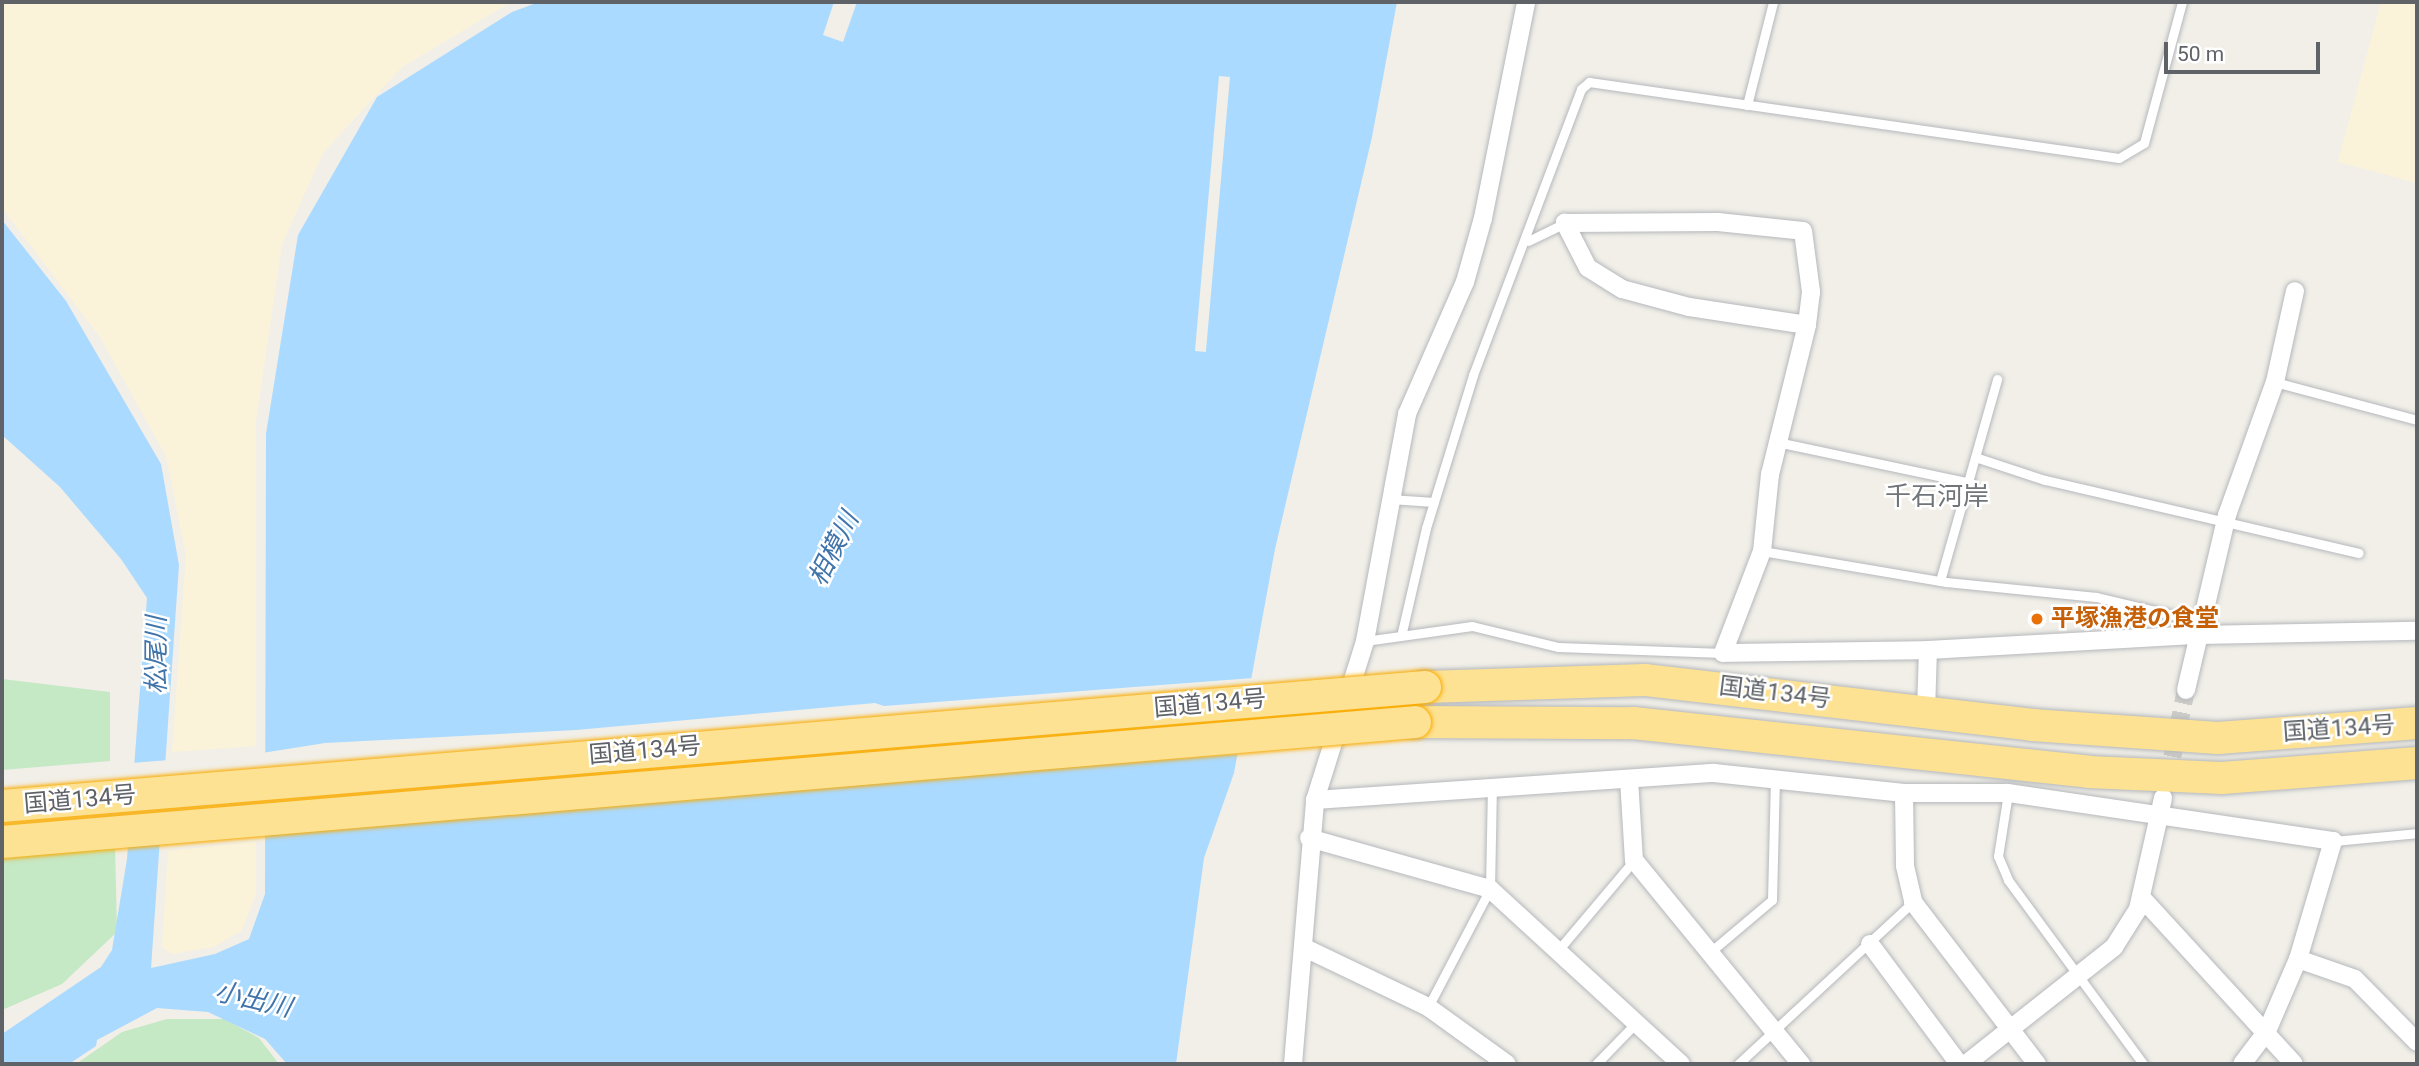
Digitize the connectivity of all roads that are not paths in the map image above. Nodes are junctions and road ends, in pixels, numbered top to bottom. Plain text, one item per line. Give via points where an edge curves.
1 (1526, 2) edge
2 (1773, 2) edge
3 (2182, 2) edge
4 (1747, 105) junction
5 (1565, 223) junction
6 (1528, 240) junction
7 (2295, 291) dead end
8 (1807, 325) junction
9 (1997, 379) dead end
10 (2275, 382) junction
11 (2417, 420) edge
12 (1777, 442) junction
13 (1978, 458) junction
14 (1972, 483) junction
15 (1390, 499) junction
16 (1434, 502) junction
17 (2225, 524) junction
18 (1762, 551) junction
19 (2359, 553) dead end
20 (1940, 581) junction
21 (2201, 628) junction
22 (2417, 631) edge
23 (1402, 632) junction
24 (1364, 641) junction
25 (1928, 650) junction
26 (1723, 653) junction
27 (2186, 690) tunnel mouth
28 (1926, 712) junction
29 (2417, 723) edge
30 (2417, 763) edge
31 (1629, 779) junction
32 (1775, 779) junction
33 (1492, 789) junction
34 (1904, 793) junction
35 (2008, 793) junction
36 (2164, 798) tunnel mouth
37 (1315, 800) junction
38 (2, 806) edge
39 (2159, 819) junction
40 (2417, 832) edge
41 (1309, 838) junction
42 (2333, 841) junction
43 (2, 842) edge
44 (1634, 860) junction
45 (1490, 889) junction
46 (2141, 897) junction
47 (1913, 902) junction
48 (1870, 944) junction
49 (1305, 948) junction
50 (1560, 948) junction
51 (1709, 953) junction
52 (2298, 959) junction
53 (2074, 977) junction
54 (1428, 1007) junction
55 (1637, 1021) junction
56 (2011, 1027) junction
57 (1773, 1031) junction
58 (2267, 1031) junction
59 (2417, 1042) edge
60 (1293, 1064) edge
61 (1507, 1064) edge
62 (1596, 1064) edge
63 (1681, 1064) edge
64 (1738, 1064) edge
65 (1801, 1064) edge
66 (1959, 1064) edge
67 (1966, 1064) edge
68 (2037, 1064) edge
69 (2144, 1064) edge
70 (2242, 1064) edge
71 (2294, 1064) edge

1 - 15 street via 1483,218 1465,282 1407,414
2 - 4 lane
3 - 4 lane via 2144,143 2119,158
4 - 6 lane via 1589,82 1581,89
5 - 6 lane
5 - 8 street via 1588,268 1622,289 1689,307
5 - 8 street via 1718,222 1803,231 1811,292
6 - 16 lane via 1473,374
7 - 10 street
8 - 12 street
9 - 13 lane
10 - 11 lane
10 - 17 street
12 - 14 lane
12 - 18 street
13 - 14 lane
13 - 17 lane
14 - 20 lane
15 - 16 lane
15 - 24 street
16 - 23 lane
17 - 19 lane
17 - 21 street
18 - 20 lane
18 - 26 street
20 - 21 lane via 2096,597
21 - 22 street
21 - 25 street
21 - 27 street
23 - 24 lane
23 - 26 lane via 1472,626 1558,647
24 - 37 street
25 - 26 street
25 - 28 street
28 - 29 highway, 国道134号 via 2032,725 2218,738
28 - 38 highway, 国道134号, bridge via 1646,680 1425,687
30 - 43 highway, 国道134号, bridge via 2208,778 2089,772 1633,723 1415,722
31 - 32 street via 1714,773
31 - 33 street
31 - 44 street
32 - 34 street
32 - 51 lane via 1772,900
33 - 37 street
33 - 45 lane
34 - 35 street
34 - 47 street via 1905,866
35 - 39 street
35 - 53 lane via 1998,856 2008,880
36 - 39 street
37 - 41 street
39 - 42 street
39 - 46 street
40 - 42 lane
41 - 45 street
41 - 49 street
42 - 52 street
44 - 50 lane
44 - 51 street
45 - 50 street
45 - 54 lane
46 - 53 street via 2114,947
46 - 58 street
47 - 48 lane
47 - 56 street
48 - 57 lane
48 - 66 street
49 - 54 street
49 - 60 street
50 - 55 street
51 - 57 street
52 - 58 street
52 - 59 street via 2355,979
53 - 56 street
53 - 69 lane
54 - 61 street
55 - 62 lane
55 - 63 street
56 - 67 street
56 - 68 street
57 - 64 lane
57 - 65 street
58 - 70 street
58 - 71 street

